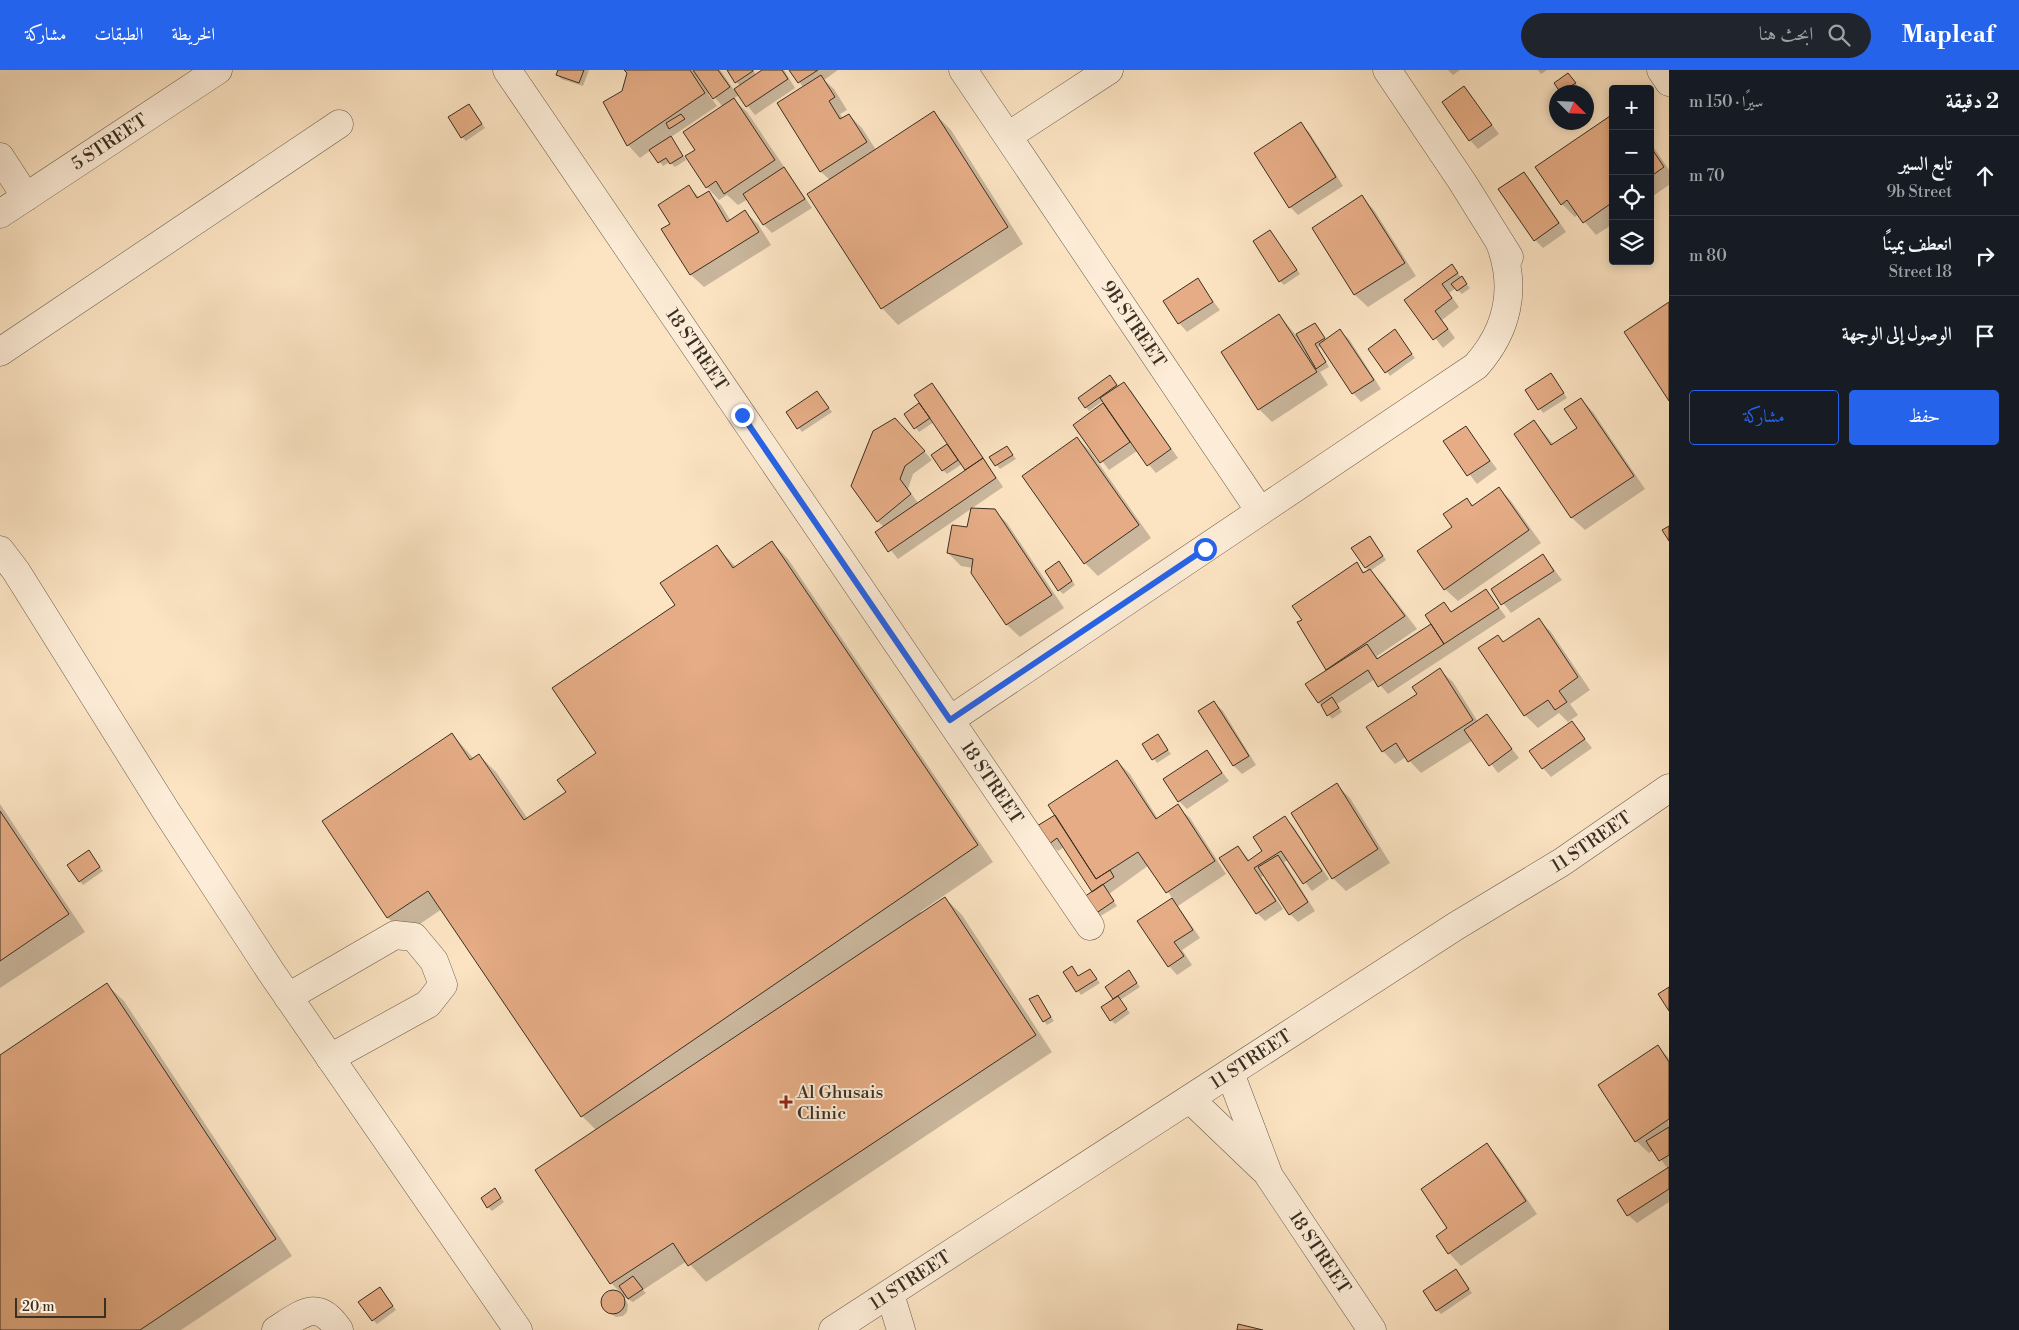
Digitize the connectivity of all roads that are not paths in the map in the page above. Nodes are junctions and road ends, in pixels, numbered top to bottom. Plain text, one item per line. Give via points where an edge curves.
1 (218, 70) edge
2 (507, 70) edge
3 (963, 70) edge
4 (1109, 70) edge
5 (1387, 70) edge
6 (1661, 70) edge
7 (1669, 82) edge
8 (339, 124) dead end
9 (1008, 136) junction
10 (0, 158) edge
11 (26, 197) junction
12 (0, 214) edge
13 (0, 352) edge
14 (1260, 511) junction
15 (0, 550) edge
16 (950, 720) junction
17 (1669, 788) edge
18 (1090, 926) dead end
19 (288, 997) junction
20 (330, 1058) junction
21 (1230, 1073) junction
22 (1190, 1100) junction
23 (1269, 1176) junction
24 (890, 1294) junction
25 (849, 1326) edge
26 (276, 1330) edge
27 (339, 1330) edge
28 (518, 1330) edge
29 (901, 1330) edge
30 (1372, 1330) edge

1 - 11 street, 5 STREET
2 - 16 street, 18 STREET
3 - 9 street, 9B STREET
4 - 9 street
5 - 14 street via 1500,243 1509,275 1508,308 1500,332 1487,354 1463,376
6 - 7 street
8 - 13 street
9 - 14 street, 9B STREET
10 - 11 street
11 - 12 street, 5 STREET
14 - 16 street
15 - 19 street
16 - 18 street, 18 STREET
17 - 21 street, 11 STREET via 1562,862 1456,926
19 - 20 street
19 - 20 street via 395,935 414,937 434,961 442,985 428,1004
20 - 28 street
21 - 22 street, 11 STREET
21 - 23 street, 18 STREET
22 - 23 street, 18 STREET
22 - 24 street, 11 STREET
23 - 30 street, 18 STREET
24 - 25 street, 11 STREET
24 - 29 street
26 - 27 street via 303,1314 319,1311 327,1314

